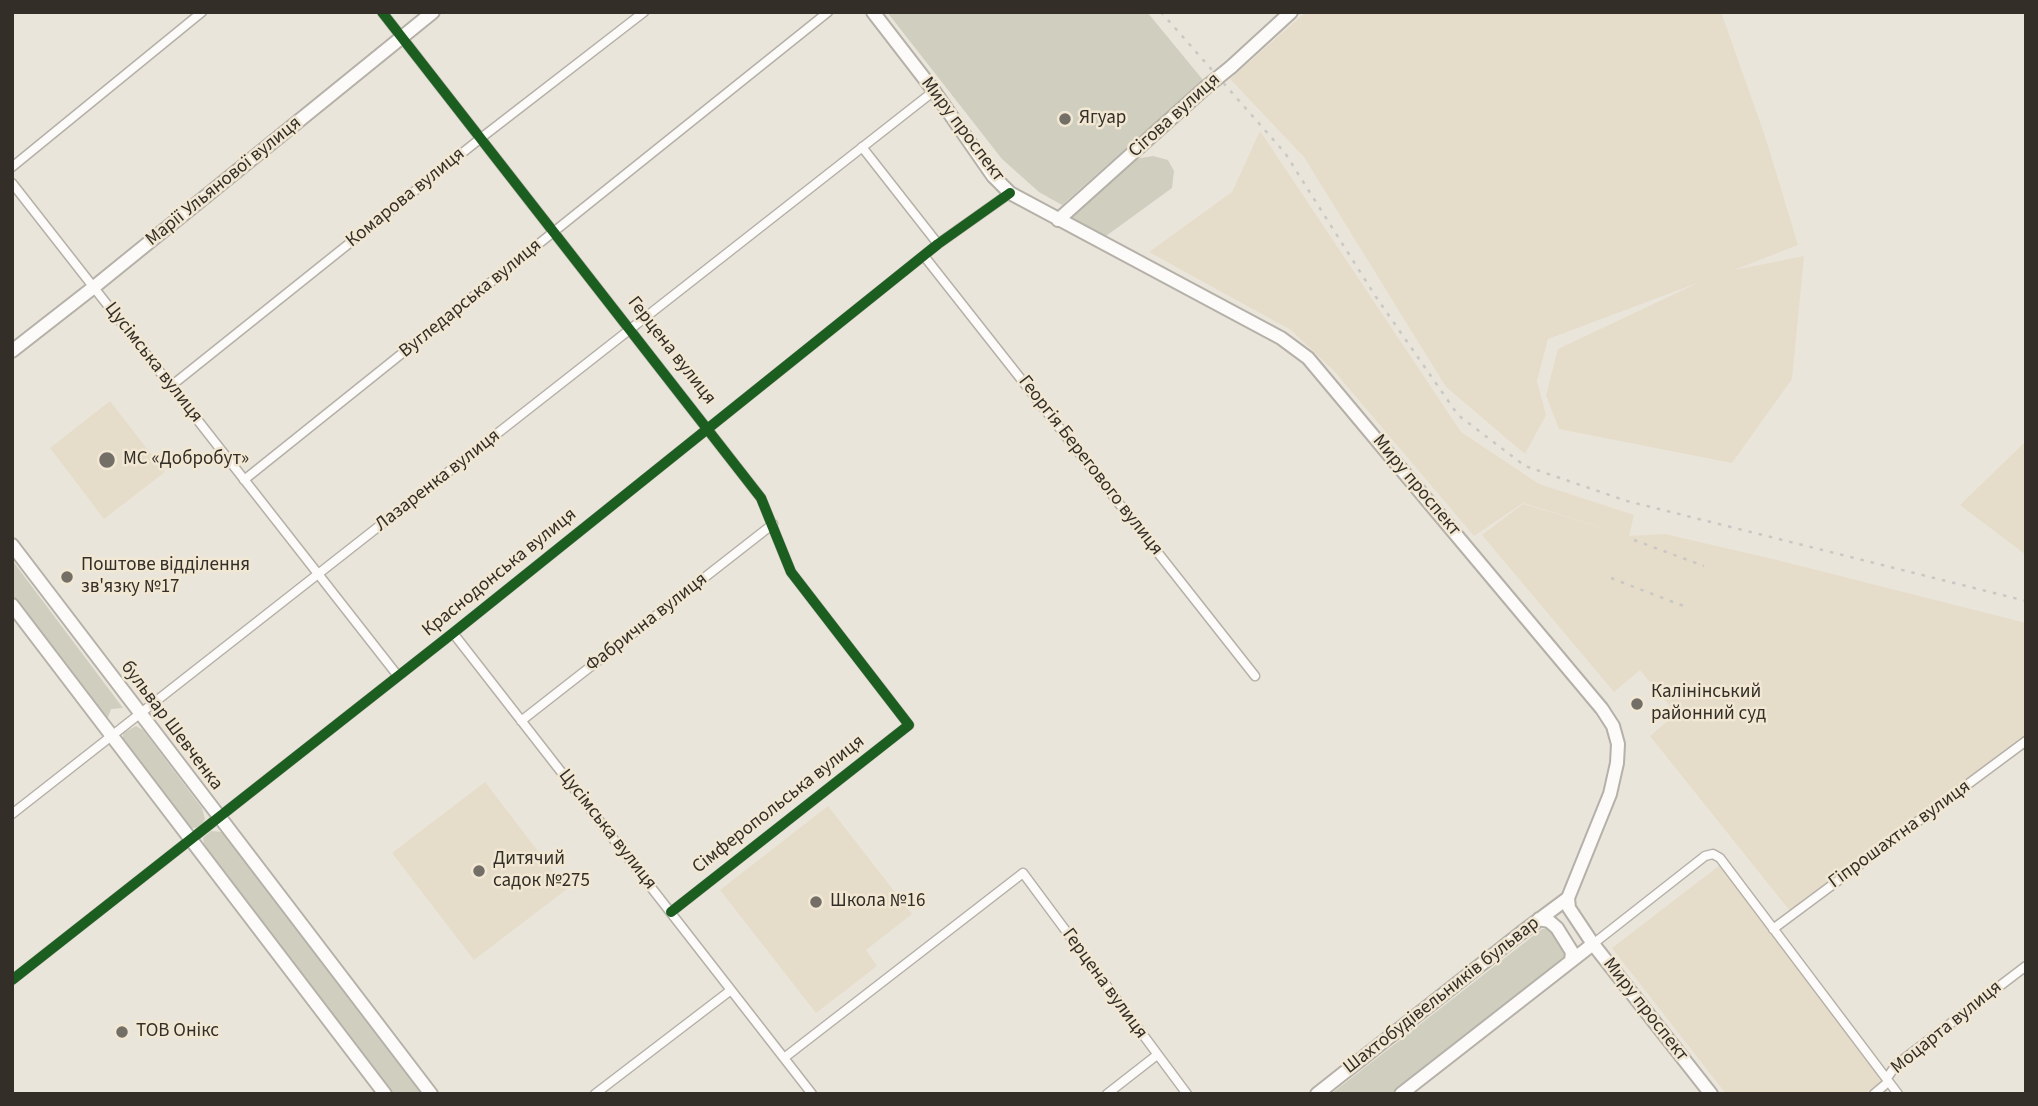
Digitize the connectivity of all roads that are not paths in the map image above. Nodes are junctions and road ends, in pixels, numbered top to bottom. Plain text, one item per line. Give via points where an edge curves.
1 (202, 12) edge
2 (382, 12) edge
3 (433, 12) edge
4 (644, 12) edge
5 (828, 12) edge
6 (873, 12) edge
7 (1291, 12) edge
8 (402, 37) junction
9 (934, 92) junction
10 (481, 138) junction
11 (862, 147) junction
12 (12, 167) edge
13 (12, 183) edge
14 (1010, 193) junction
15 (1058, 220) junction
16 (555, 232) junction
17 (938, 244) junction
18 (924, 256) junction
19 (94, 288) junction
20 (631, 329) junction
21 (12, 351) edge
22 (171, 386) junction
23 (709, 428) junction
24 (244, 480) junction
25 (773, 524) junction
26 (12, 545) edge
27 (318, 575) junction
28 (12, 605) edge
29 (453, 633) junction
30 (398, 676) junction
31 (1255, 676) dead end
32 (141, 714) junction
33 (522, 721) junction
34 (909, 725) joint
35 (112, 737) junction
36 (2026, 741) edge
37 (12, 814) edge
38 (219, 818) junction
39 (190, 841) junction
40 (1568, 898) junction
41 (671, 912) junction
42 (1539, 919) junction
43 (1773, 929) junction
44 (1593, 944) junction
45 (1571, 961) junction
46 (2026, 966) edge
47 (12, 980) edge
48 (731, 990) junction
49 (1157, 1055) junction
50 (784, 1058) junction
51 (1886, 1078) junction
52 (385, 1094) edge
53 (431, 1094) edge
54 (595, 1094) edge
55 (812, 1094) edge
56 (1107, 1094) edge
57 (1187, 1094) edge
58 (1317, 1094) edge
59 (1401, 1094) edge
60 (1711, 1094) edge
61 (1874, 1094) edge
62 (1898, 1094) edge

1 - 12 street
2 - 8 street, Герцена вулиця
3 - 8 main road, Марії Ульянової вулиця
4 - 10 street, Комарова вулиця
5 - 16 street, Вугледарська вулиця
6 - 9 main road, Миру проспект
7 - 15 main road, Сігова вулиця, bridge
8 - 10 street, Герцена вулиця
8 - 19 main road, Марії Ульянової вулиця
9 - 11 street, Лазаренка вулиця
9 - 14 main road, Миру проспект
10 - 16 street, Герцена вулиця
10 - 22 street, Комарова вулиця
11 - 17 street
11 - 20 street, Лазаренка вулиця
13 - 19 street, Цусімська вулиця
14 - 15 main road, Миру проспект
14 - 17 street, Краснодонська вулиця
15 - 40 main road, Миру проспект via 1282,338 1308,358 1602,709 1619,744 1617,763 1610,794
16 - 20 street, Герцена вулиця
16 - 24 street, Вугледарська вулиця
17 - 18 street, Краснодонська вулиця
18 - 23 street, Краснодонська вулиця
18 - 31 street, Георгія Берегового вулиця
19 - 21 main road, Марії Ульянової вулиця
19 - 22 street, Цусімська вулиця
20 - 23 street, Герцена вулиця
20 - 27 street, Лазаренка вулиця
22 - 24 street, Цусімська вулиця
23 - 25 street, Герцена вулиця via 761,498
23 - 29 street, Краснодонська вулиця
24 - 27 street, Цусімська вулиця
25 - 33 street, Фабрична вулиця
25 - 34 street, Герцена вулиця via 791,572
26 - 32 main road, бульвар Шевченка
27 - 30 street, Цусімська вулиця
27 - 32 street, Лазаренка вулиця
28 - 35 main road
29 - 30 street, Краснодонська вулиця
29 - 33 street, Цусімська вулиця
30 - 38 street, Краснодонська вулиця
32 - 35 street, Лазаренка вулиця
32 - 38 main road, бульвар Шевченка
33 - 41 street, Цусімська вулиця
34 - 41 street, Сімферопольська вулиця
35 - 37 street, Лазаренка вулиця
35 - 39 main road
36 - 43 street, Гіпрошахтна вулиця
38 - 39 street, Краснодонська вулиця
38 - 53 main road, бульвар Шевченка
39 - 47 street, Краснодонська вулиця
39 - 52 main road
40 - 42 main road, Шахтобудівельників бульвар
40 - 44 main road, Миру проспект via 1572,914
41 - 48 street, Цусімська вулиця
42 - 45 main road via 1557,928 1569,944
42 - 58 main road, Шахтобудівельників бульвар
43 - 44 street via 1713,854
43 - 51 street
44 - 45 main road
44 - 60 main road, Миру проспект
45 - 59 main road
46 - 51 street, Моцарта вулиця via 1896,1065
48 - 50 street, Цусімська вулиця
48 - 54 street
49 - 50 street, Герцена вулиця via 1023,873
49 - 56 street
49 - 57 street, Герцена вулиця
50 - 55 street, Цусімська вулиця
51 - 61 street, Моцарта вулиця via 1887,1083
51 - 62 street

